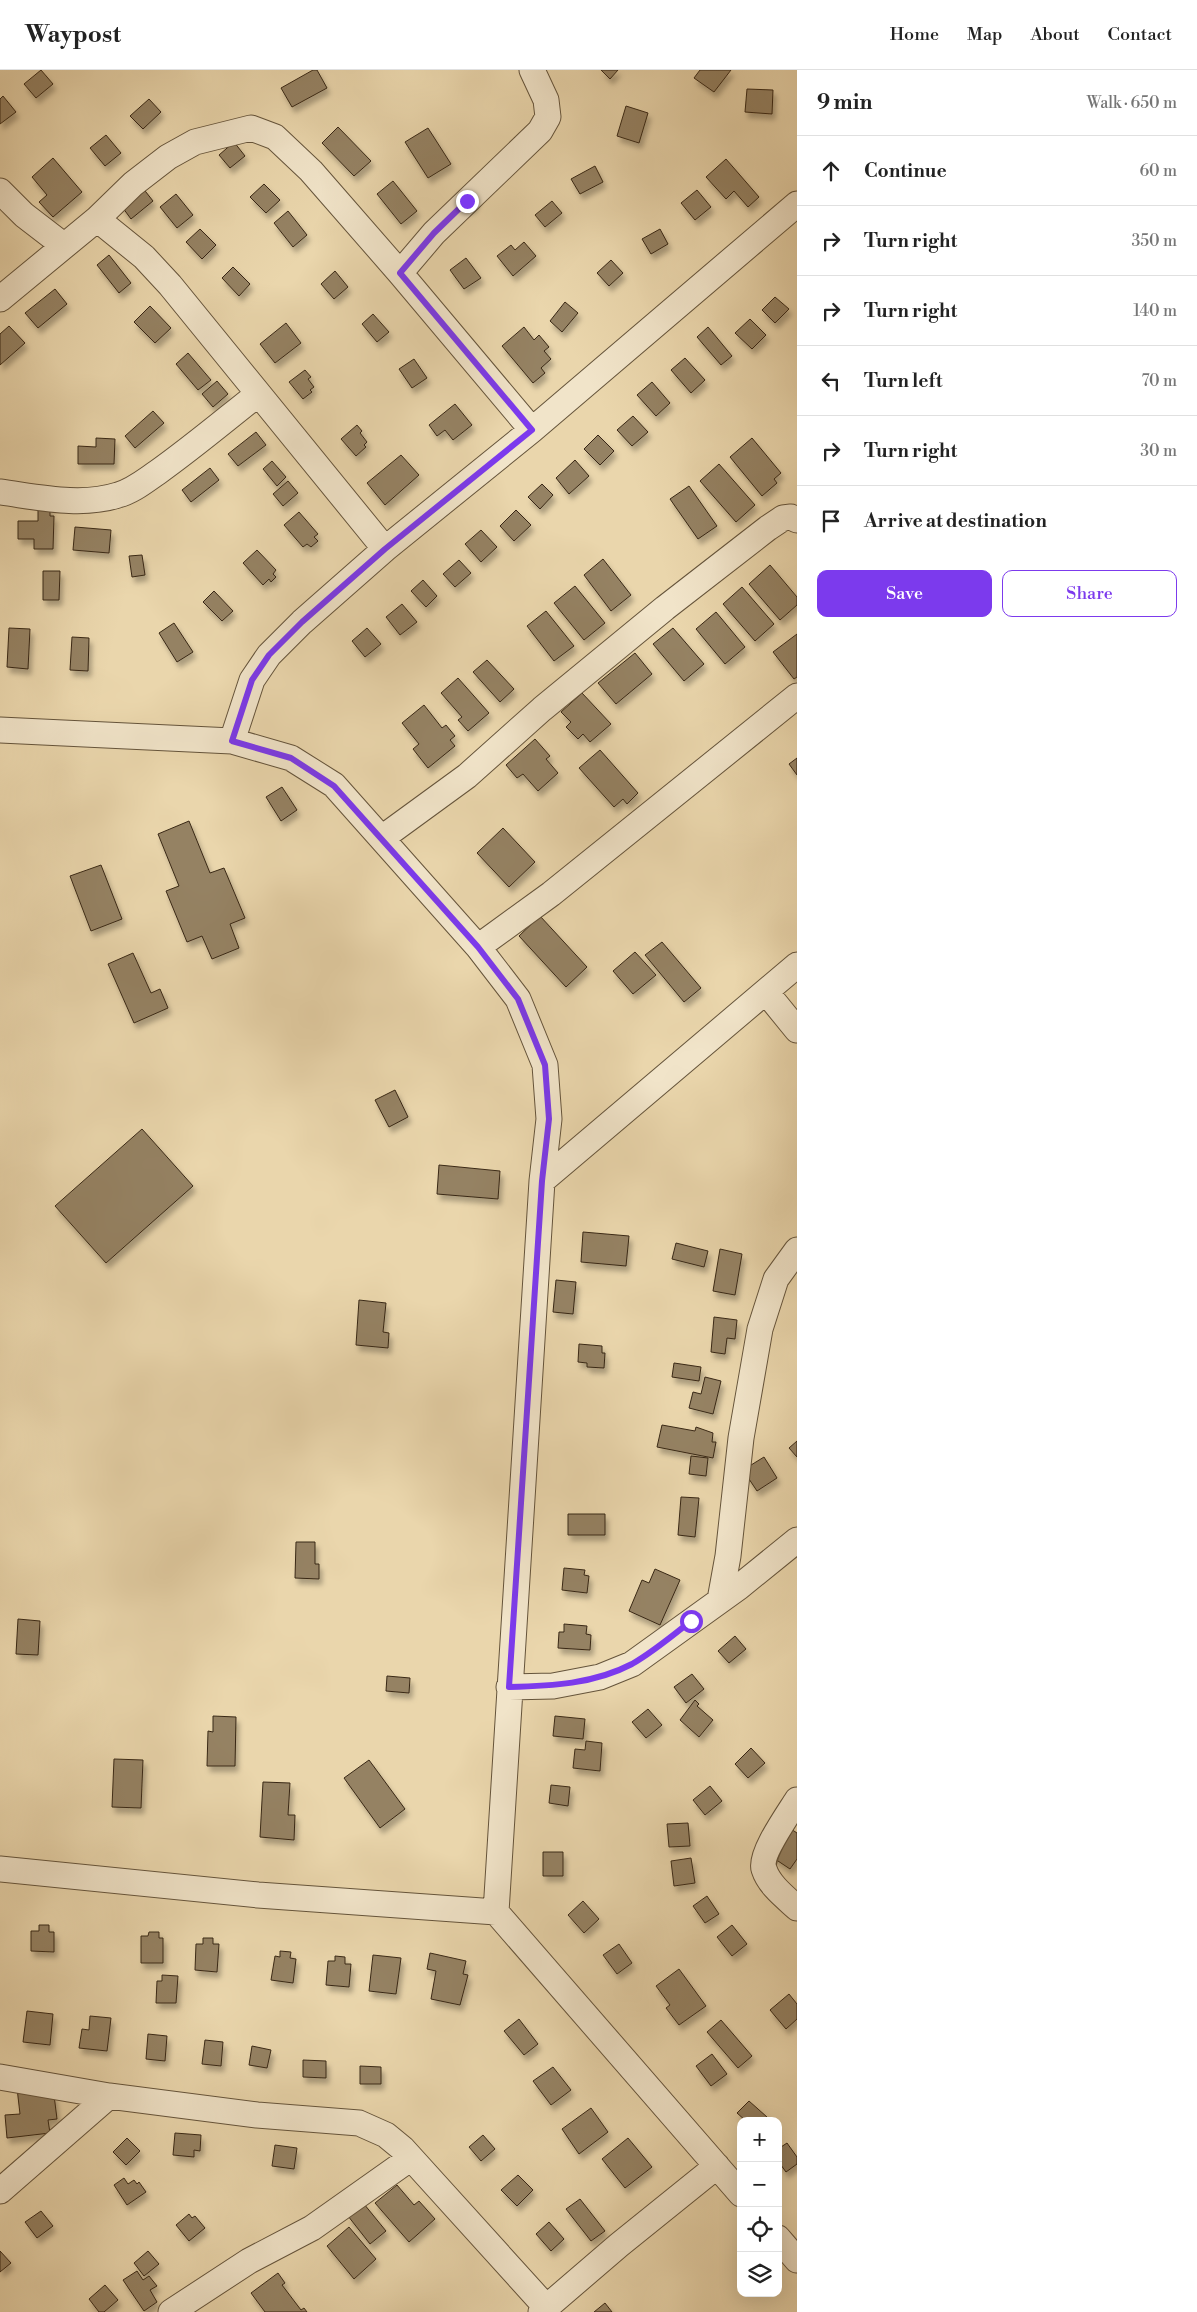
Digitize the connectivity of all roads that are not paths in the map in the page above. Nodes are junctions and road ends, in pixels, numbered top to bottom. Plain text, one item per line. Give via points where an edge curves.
1 (532, 70) edge
2 (0, 191) edge
3 (797, 204) edge
4 (97, 218) junction
5 (63, 245) junction
6 (400, 273) junction
7 (0, 299) edge
8 (258, 394) junction
9 (532, 430) junction
10 (0, 492) edge
11 (797, 520) edge
12 (385, 549) junction
13 (797, 696) edge
14 (0, 730) edge
15 (232, 741) junction
16 (382, 838) junction
17 (478, 947) junction
18 (797, 965) edge
19 (766, 992) junction
20 (797, 1030) edge
21 (542, 1181) junction
22 (797, 1250) edge
23 (797, 1540) edge
24 (720, 1600) junction
25 (509, 1687) junction
26 (797, 1800) edge
27 (0, 1869) edge
28 (797, 1908) edge
29 (496, 1912) junction
30 (0, 2076) edge
31 (109, 2096) junction
32 (411, 2158) junction
33 (718, 2166) junction
34 (737, 2189) edge
35 (0, 2192) edge
36 (782, 2243) edge
37 (797, 2260) edge
38 (543, 2309) edge
39 (171, 2312) edge

1 - 6 street via 546,100 548,117 540,131 434,233
2 - 5 street
3 - 9 street
4 - 5 street
4 - 6 street via 168,157 195,142 251,128 275,137 311,171
4 - 8 street via 144,257 170,285
5 - 7 street
6 - 9 street
8 - 10 street via 187,451 119,495 57,500
8 - 12 street
9 - 12 street
11 - 16 street via 783,518 768,528 542,709 468,776
12 - 15 street via 269,655 252,680
13 - 17 street via 550,894
14 - 15 street
15 - 16 street via 291,758 334,786
16 - 17 street
17 - 21 street via 518,999 545,1065 549,1119
18 - 19 street
19 - 20 street
19 - 21 street
21 - 25 street
22 - 24 street via 776,1279 760,1329 741,1438
23 - 24 street
24 - 25 street via 632,1664 600,1677 554,1686
25 - 29 street
26 - 28 street via 765,1854 762,1867 769,1880
27 - 29 street via 258,1895
29 - 33 street
30 - 31 street
31 - 32 street via 359,2124 386,2135
31 - 35 street
32 - 38 street
32 - 39 street via 312,2228 249,2261
33 - 34 street
33 - 38 street
36 - 37 street

